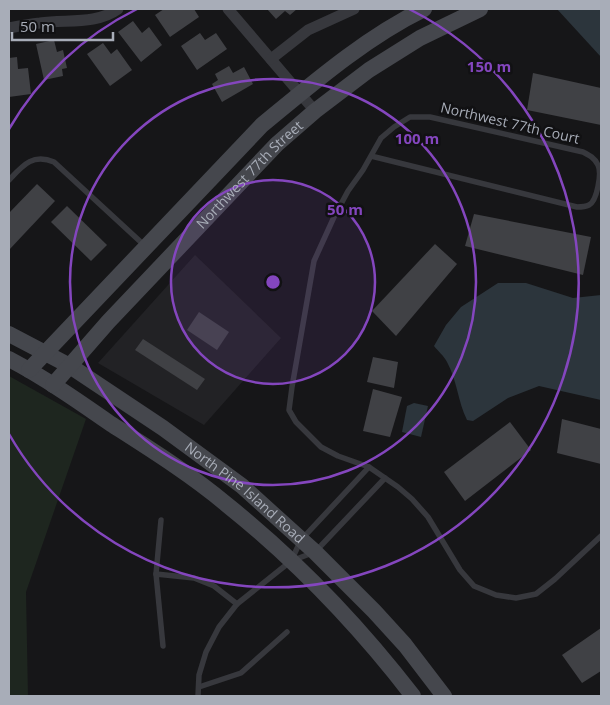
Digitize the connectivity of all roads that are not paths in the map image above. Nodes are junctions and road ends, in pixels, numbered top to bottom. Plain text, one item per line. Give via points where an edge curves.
1 (118, 9) edge
2 (228, 9) edge
3 (354, 9) edge
4 (424, 9) edge
5 (480, 9) edge
6 (9, 28) edge
7 (271, 59) junction
8 (300, 93) junction
9 (315, 111) junction
10 (371, 156) junction
11 (9, 180) edge
12 (146, 247) junction
13 (166, 261) junction
14 (9, 334) edge
15 (46, 352) junction
16 (9, 359) edge
17 (70, 366) junction
18 (29, 370) junction
19 (53, 385) junction
20 (369, 467) junction
21 (385, 478) junction
22 (161, 520) dead end
23 (601, 536) edge
24 (301, 540) junction
25 (315, 552) junction
26 (291, 561) junction
27 (156, 574) junction
28 (237, 604) junction
29 (287, 632) dead end
30 (163, 646) dead end
31 (199, 687) junction
32 (198, 696) edge
33 (413, 696) edge
34 (444, 696) edge

1 - 6 street via 112,14 81,21 42,22
2 - 7 street
3 - 7 street via 308,30
4 - 8 street, Northwest 77th Street via 356,51
5 - 9 street, Northwest 77th Street via 420,38
7 - 8 street
8 - 9 street
8 - 12 street, Northwest 77th Street via 262,125
9 - 13 street, Northwest 77th Street via 277,144
10 - 10 lane, Northwest 77th Court via 381,138 394,126 410,118 430,117 583,152 598,164 600,174 594,201 587,207 577,207
10 - 20 lane, Northwest 77th Court via 338,209 314,261 290,410 296,422 321,446
11 - 12 lane via 32,160 54,162
12 - 13 street
12 - 15 street, Northwest 77th Street
13 - 17 street, Northwest 77th Street
14 - 15 street, North Pine Island Road
15 - 17 street, North Pine Island Road
15 - 18 street, Northwest 77th Street
16 - 18 street, North Pine Island Road
17 - 19 street, Northwest 77th Street
17 - 24 street, North Pine Island Road via 242,486
18 - 19 street, North Pine Island Road
19 - 26 street, North Pine Island Road via 186,473 227,504
20 - 21 lane, Northwest 77th Court
20 - 24 lane
21 - 23 lane, Northwest 77th Court via 412,499 428,517 460,570 474,586 496,595 516,598 536,594
21 - 25 lane
22 - 27 lane
24 - 25 street, North Pine Island Road
24 - 26 lane
25 - 26 lane
25 - 34 street, North Pine Island Road via 405,645
26 - 28 lane
26 - 33 street, North Pine Island Road via 390,666
27 - 28 lane via 194,578 214,586
27 - 30 lane
28 - 31 lane via 219,627 206,652
29 - 31 lane via 241,673
31 - 32 lane

